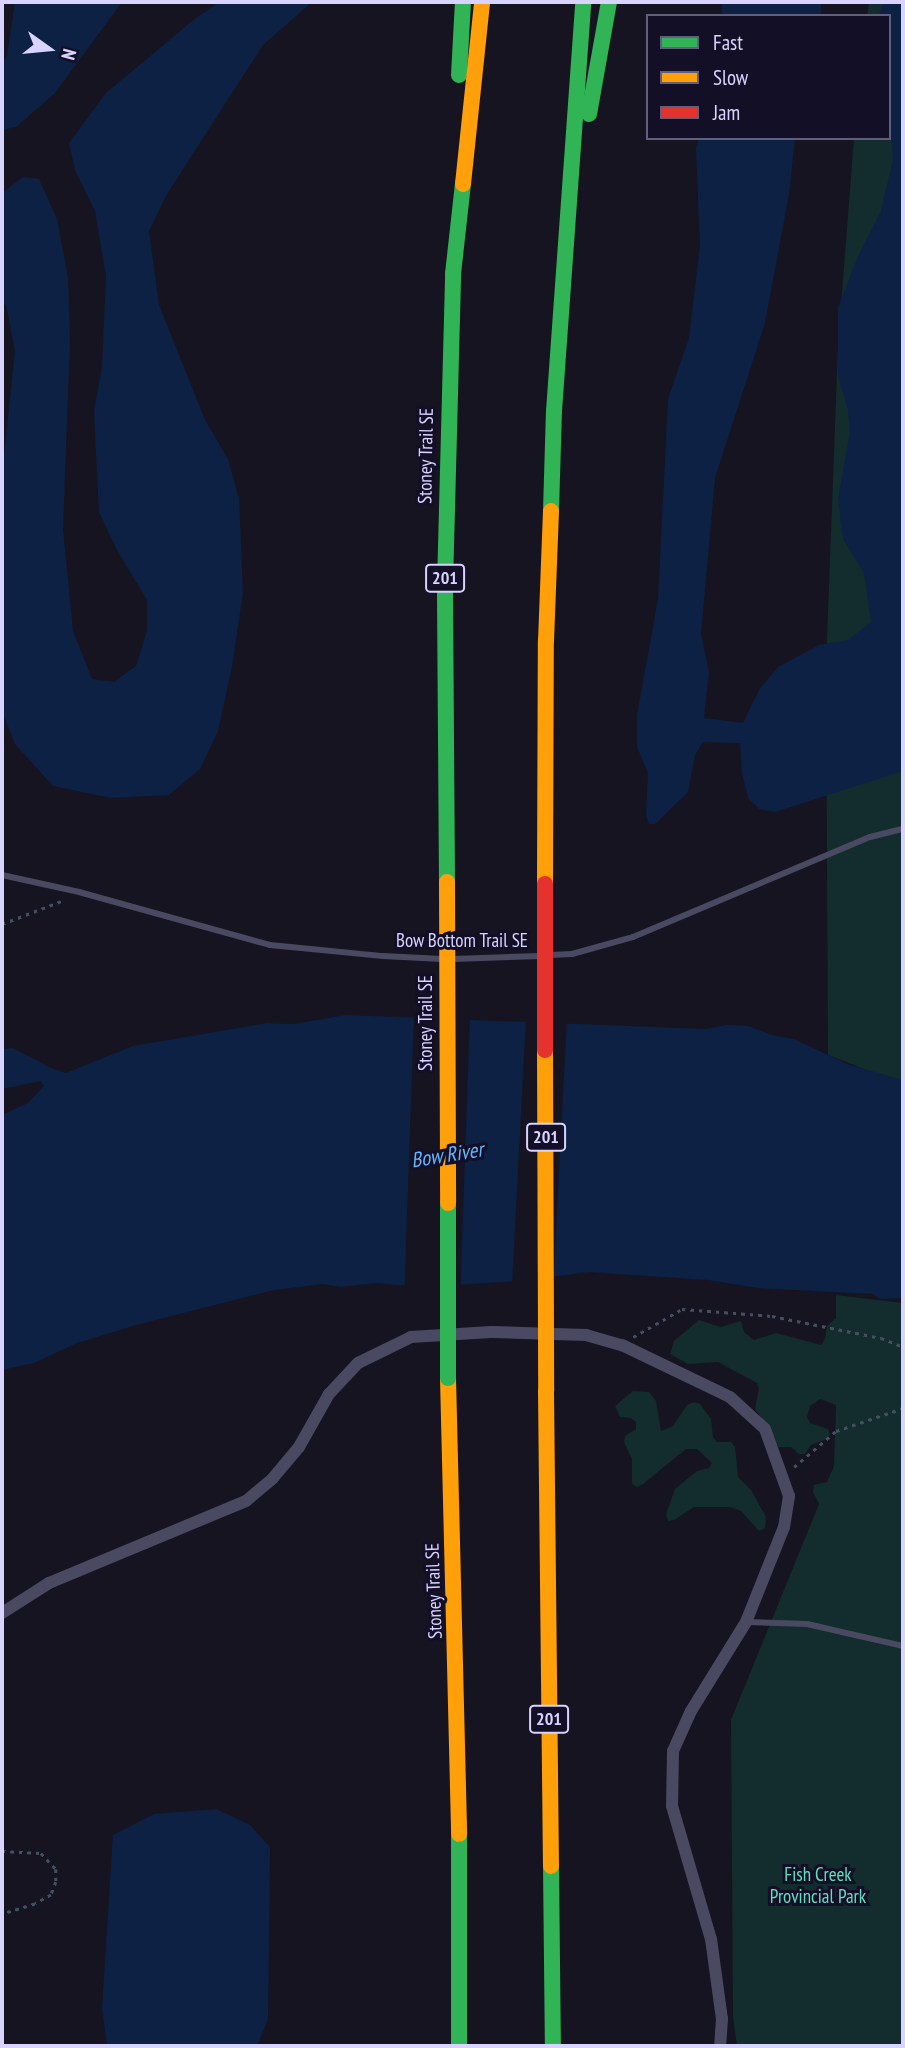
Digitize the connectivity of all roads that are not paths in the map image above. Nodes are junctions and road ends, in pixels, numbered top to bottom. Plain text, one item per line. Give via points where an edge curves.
1 (463, 2) edge
2 (482, 2) edge
3 (583, 2) edge
4 (609, 2) edge
5 (453, 274) junction
6 (563, 276) junction
7 (903, 829) edge
8 (2, 876) edge
9 (2, 1613) edge
10 (746, 1622) junction
11 (903, 1646) edge
12 (459, 2046) edge
13 (553, 2046) edge
14 (720, 2046) edge

1 - 5 highway
2 - 5 highway, Stoney Trail SE / 201
3 - 6 highway, 201
4 - 6 highway
5 - 12 highway, Stoney Trail SE / 201, bridge via 445,585 448,1378 459,1814
6 - 13 highway, 201, bridge via 546,640 546,1391
7 - 8 lane, Bow Bottom Trail SE via 870,837 645,933 572,954 485,960 383,957 270,945 79,892
9 - 10 street via 49,1583 246,1501 299,1447 329,1394 358,1363 388,1345 411,1337 491,1332 586,1335 622,1345 730,1397 765,1429 789,1496 784,1527
10 - 11 lane via 807,1624
10 - 14 street via 691,1711 673,1751 672,1807 711,1939 722,2019

